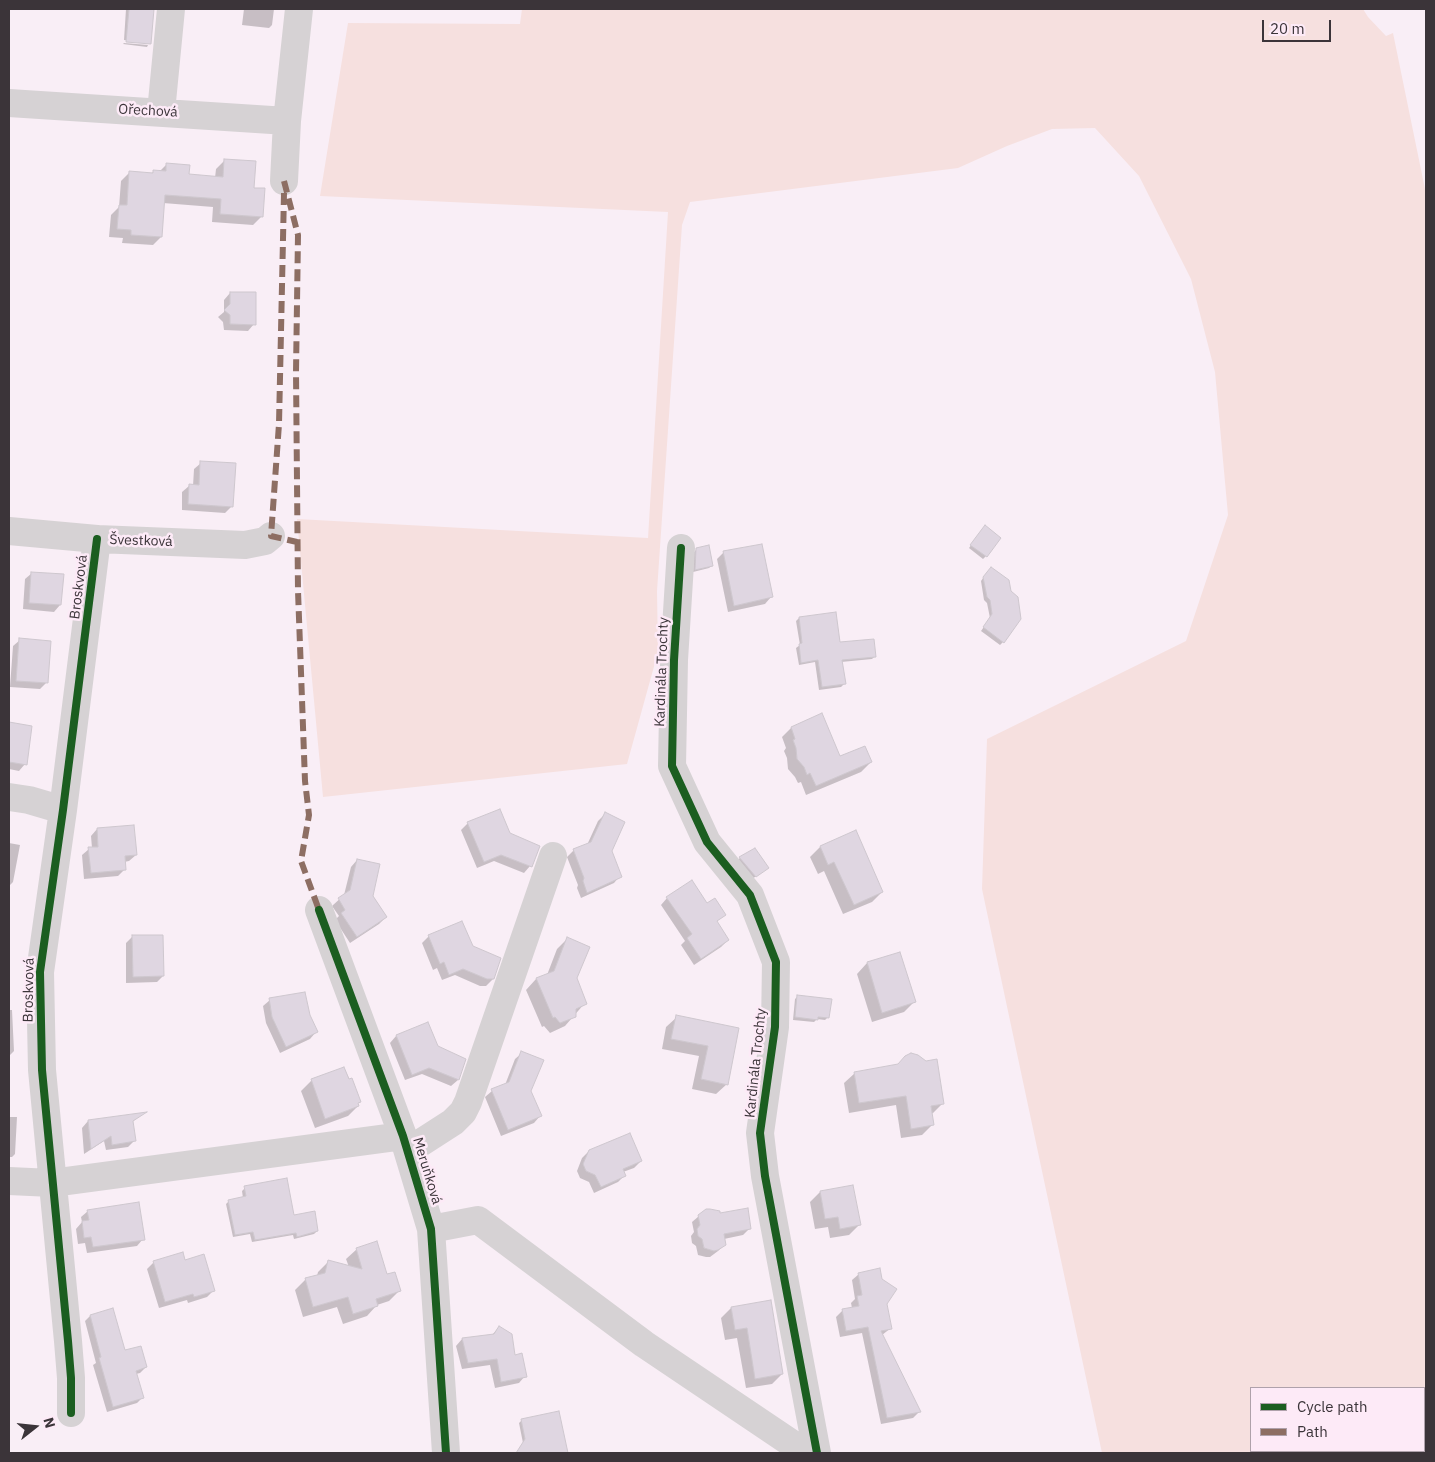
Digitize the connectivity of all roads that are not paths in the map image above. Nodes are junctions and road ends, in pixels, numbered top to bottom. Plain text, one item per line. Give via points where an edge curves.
1 (171, 9) edge
2 (299, 9) edge
3 (9, 103) edge
4 (161, 112) junction
5 (287, 120) junction
6 (284, 181) dead end
7 (9, 531) edge
8 (271, 536) dead end
9 (98, 539) junction
10 (681, 548) dead end
11 (9, 797) edge
12 (63, 810) junction
13 (553, 856) dead end
14 (319, 910) dead end
15 (406, 1144) junction
16 (9, 1181) edge
17 (52, 1183) junction
18 (431, 1229) junction
19 (71, 1413) dead end
20 (446, 1453) edge
21 (806, 1453) edge
22 (817, 1453) edge

1 - 4 street
2 - 5 street
3 - 4 street, Ořechová
4 - 5 street, Ořechová
5 - 6 street
7 - 9 street, Švestková
8 - 9 street, Švestková via 265,541 244,545
9 - 12 street, Broskvová
10 - 22 street, Kardinála Trochty via 672,766 707,842 750,895 776,962 775,1027 760,1133
11 - 12 street
12 - 17 street, Broskvová via 40,972 42,1070
13 - 15 street, Meruňková via 463,1112 453,1122
14 - 15 street, Meruňková
15 - 17 street
15 - 18 street, Meruňková
16 - 17 street
17 - 19 street, Broskvová via 68,1341
18 - 20 street, Meruňková
18 - 21 street via 478,1220 644,1344

